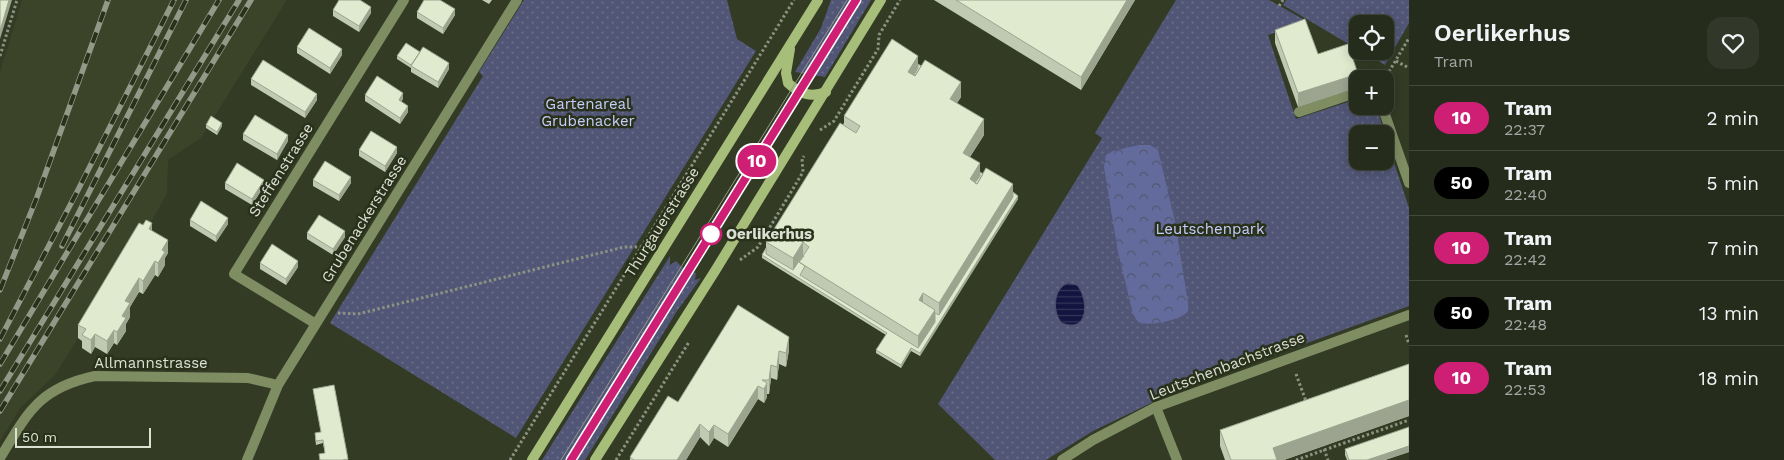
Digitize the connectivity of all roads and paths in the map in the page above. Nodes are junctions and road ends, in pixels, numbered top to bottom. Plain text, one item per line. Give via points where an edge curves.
1 (16, 0) edge
2 (404, 0) edge
3 (517, 0) edge
4 (794, 0) edge
5 (818, 0) edge
6 (881, 0) edge
7 (900, 0) edge
8 (1283, 0) edge
9 (1279, 6) dead end
10 (1409, 38) edge
11 (791, 44) junction
12 (0, 56) edge
13 (1396, 61) junction
14 (1409, 68) edge
15 (1389, 70) edge
16 (826, 92) junction
17 (1349, 95) edge
18 (1299, 112) edge
19 (1385, 115) edge
20 (818, 133) dead end
21 (806, 152) dead end
22 (1409, 183) edge
23 (641, 247) junction
24 (737, 264) dead end
25 (327, 307) junction
26 (1409, 315) edge
27 (316, 324) junction
28 (1406, 335) dead end
29 (692, 336) dead end
30 (1409, 344) edge
31 (1296, 374) dead end
32 (278, 385) junction
33 (1308, 406) edge
34 (1156, 407) junction
35 (1409, 420) edge
36 (1324, 448) junction
37 (0, 458) edge
38 (247, 460) edge
39 (510, 460) edge
40 (532, 460) edge
41 (595, 460) edge
42 (616, 460) edge
43 (1062, 460) edge
44 (1177, 460) edge
45 (1296, 460) edge
46 (1328, 460) edge

1 - 12 path
2 - 27 street, Steffenstrasse via 234,274
3 - 25 street, Grubenackerstrasse
4 - 23 path
5 - 11 main road, Thurgauerstrasse
6 - 16 main road
7 - 20 path via 879,35 878,49 834,121
8 - 9 path
10 - 13 path
11 - 16 main road via 786,73 788,83 813,96
11 - 40 main road, Thurgauerstrasse
13 - 14 path
13 - 15 path
16 - 41 main road
17 - 18 street
19 - 22 street
21 - 24 path via 802,159 803,172 758,247
23 - 25 path via 624,247 358,314 340,314
23 - 39 path
25 - 27 street, Grubenackerstrasse
26 - 34 street, Leutschenbachstrasse
27 - 32 street, Grubenackerstrasse
28 - 30 path
29 - 42 path
31 - 33 path
32 - 37 street, Allmannstrasse via 248,378 96,376 72,381 52,390 26,415
32 - 38 street, Grubenackerstrasse
34 - 43 street, Leutschenbachstrasse
34 - 44 street
35 - 36 path
36 - 45 path
36 - 46 path

